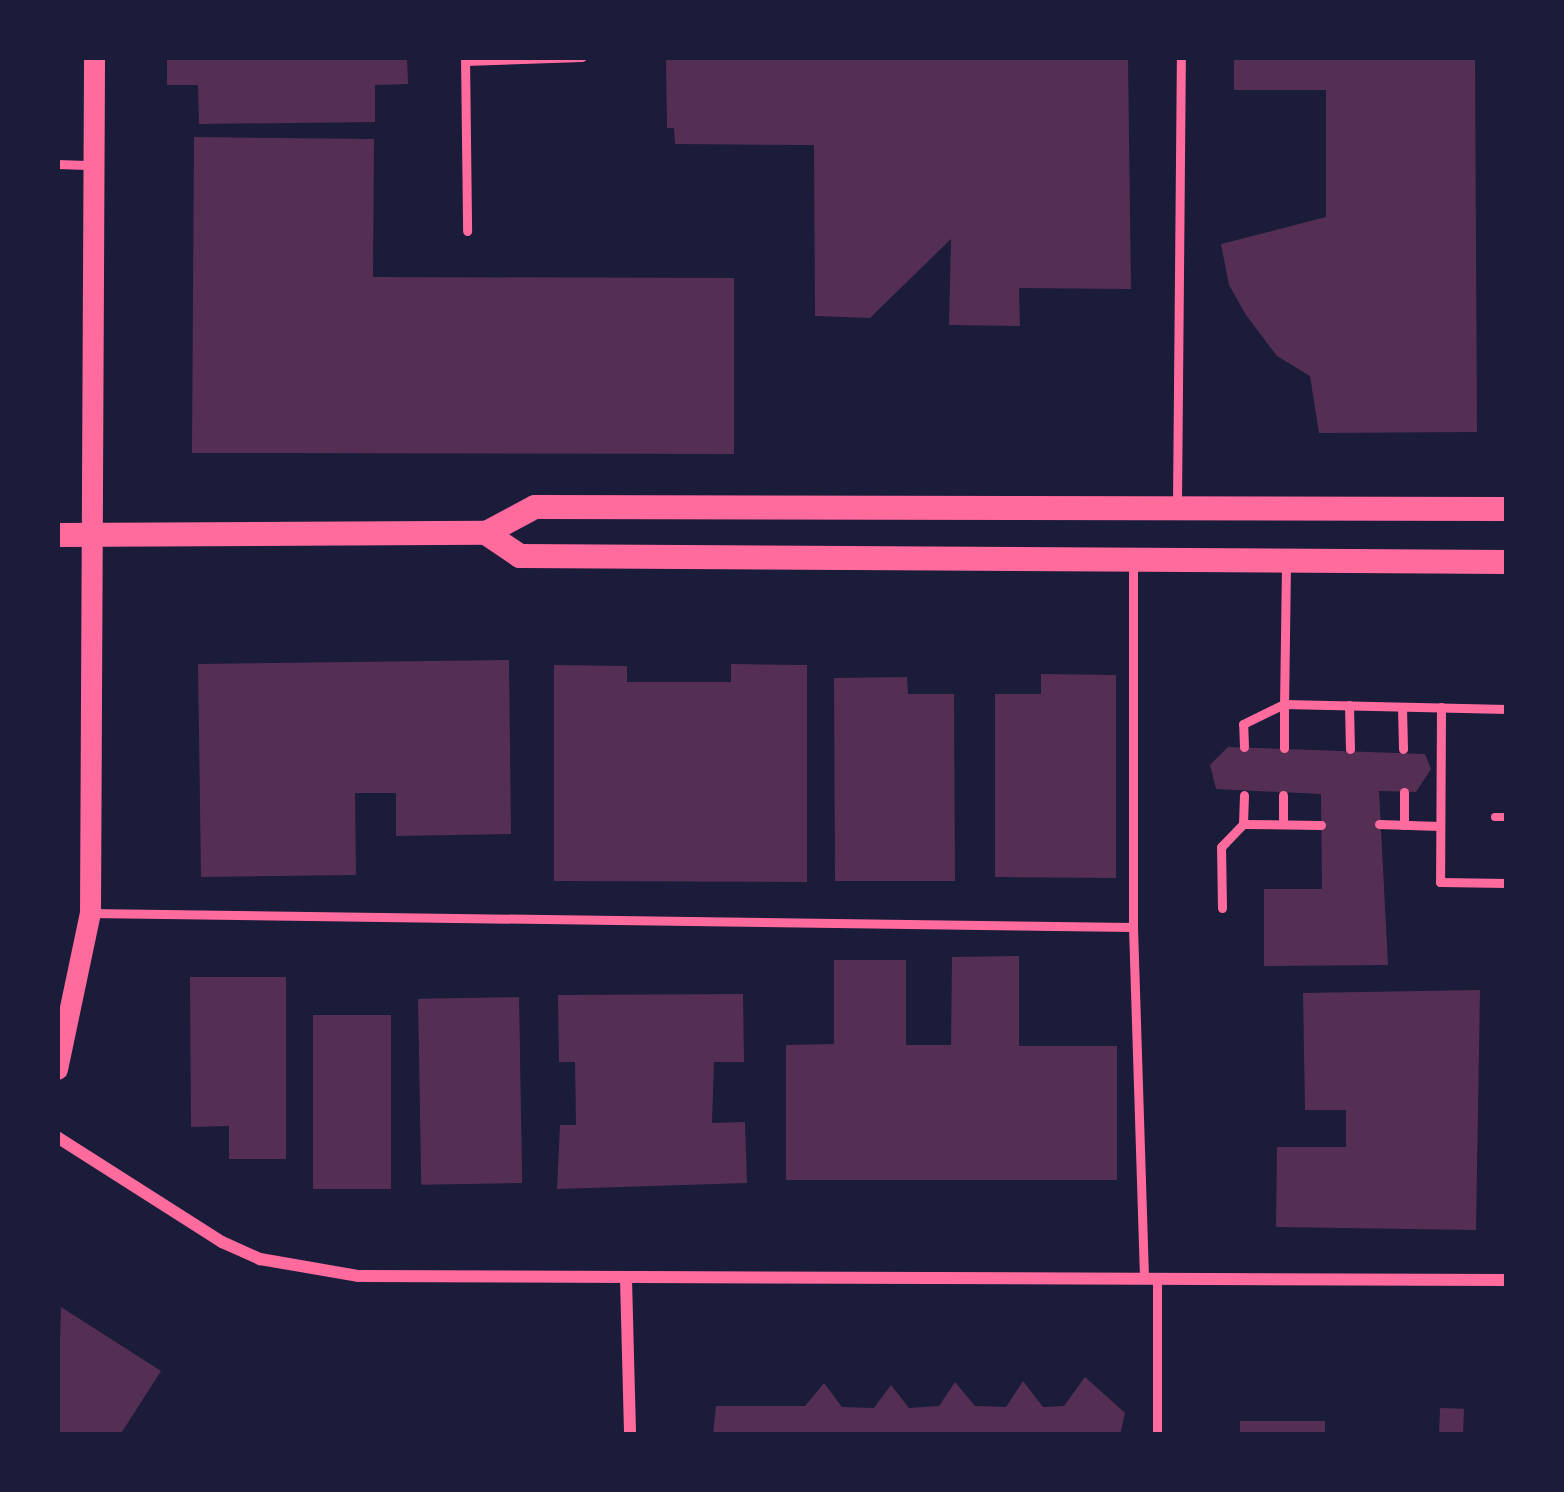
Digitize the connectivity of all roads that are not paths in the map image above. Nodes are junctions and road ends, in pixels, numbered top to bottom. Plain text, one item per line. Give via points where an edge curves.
1 (94, 57) edge
2 (582, 57) edge
3 (1181, 57) edge
4 (466, 59) edge
5 (57, 164) edge
6 (94, 165) junction
7 (467, 231) dead end
8 (1178, 503) junction
9 (1507, 509) edge
10 (486, 533) junction
11 (57, 535) edge
12 (93, 535) junction
13 (1133, 557) junction
14 (1286, 559) junction
15 (1507, 562) edge
16 (1284, 704) junction
17 (1349, 705) junction
18 (1402, 707) junction
19 (1441, 707) junction
20 (1507, 710) edge
21 (1244, 747) dead end
22 (1284, 748) dead end
23 (1350, 748) dead end
24 (1402, 749) dead end
25 (1404, 792) dead end
26 (1244, 795) dead end
27 (1283, 795) dead end
28 (1243, 824) junction
29 (1283, 824) junction
30 (1321, 824) dead end
31 (1379, 824) dead end
32 (1404, 825) junction
33 (1439, 826) junction
34 (1507, 883) edge
35 (1222, 908) dead end
36 (90, 913) junction
37 (1132, 927) junction
38 (57, 1069) edge
39 (57, 1137) edge
40 (626, 1279) junction
41 (1150, 1279) junction
42 (1507, 1280) edge
43 (630, 1435) edge
44 (1157, 1435) edge

1 - 6 street
2 - 4 lane
3 - 8 lane
4 - 7 lane
5 - 6 lane
6 - 12 street
8 - 9 main road
8 - 10 main road via 535,507
10 - 12 main road
10 - 13 main road via 520,556
11 - 12 main road
12 - 36 street
13 - 14 main road
13 - 37 lane
14 - 15 main road
14 - 16 lane
16 - 17 lane
16 - 21 lane via 1243,724
16 - 22 lane
17 - 18 lane
17 - 23 lane
18 - 19 lane
18 - 24 lane
19 - 20 lane
19 - 33 lane
25 - 32 lane
26 - 28 lane
27 - 29 lane
28 - 29 lane
28 - 35 lane via 1221,847
29 - 30 lane
31 - 32 lane
32 - 33 lane
33 - 34 lane via 1440,882
36 - 37 lane
36 - 38 street
37 - 41 lane
39 - 40 street via 260,1259 358,1276
40 - 41 street
40 - 43 street
41 - 42 street
41 - 44 lane

